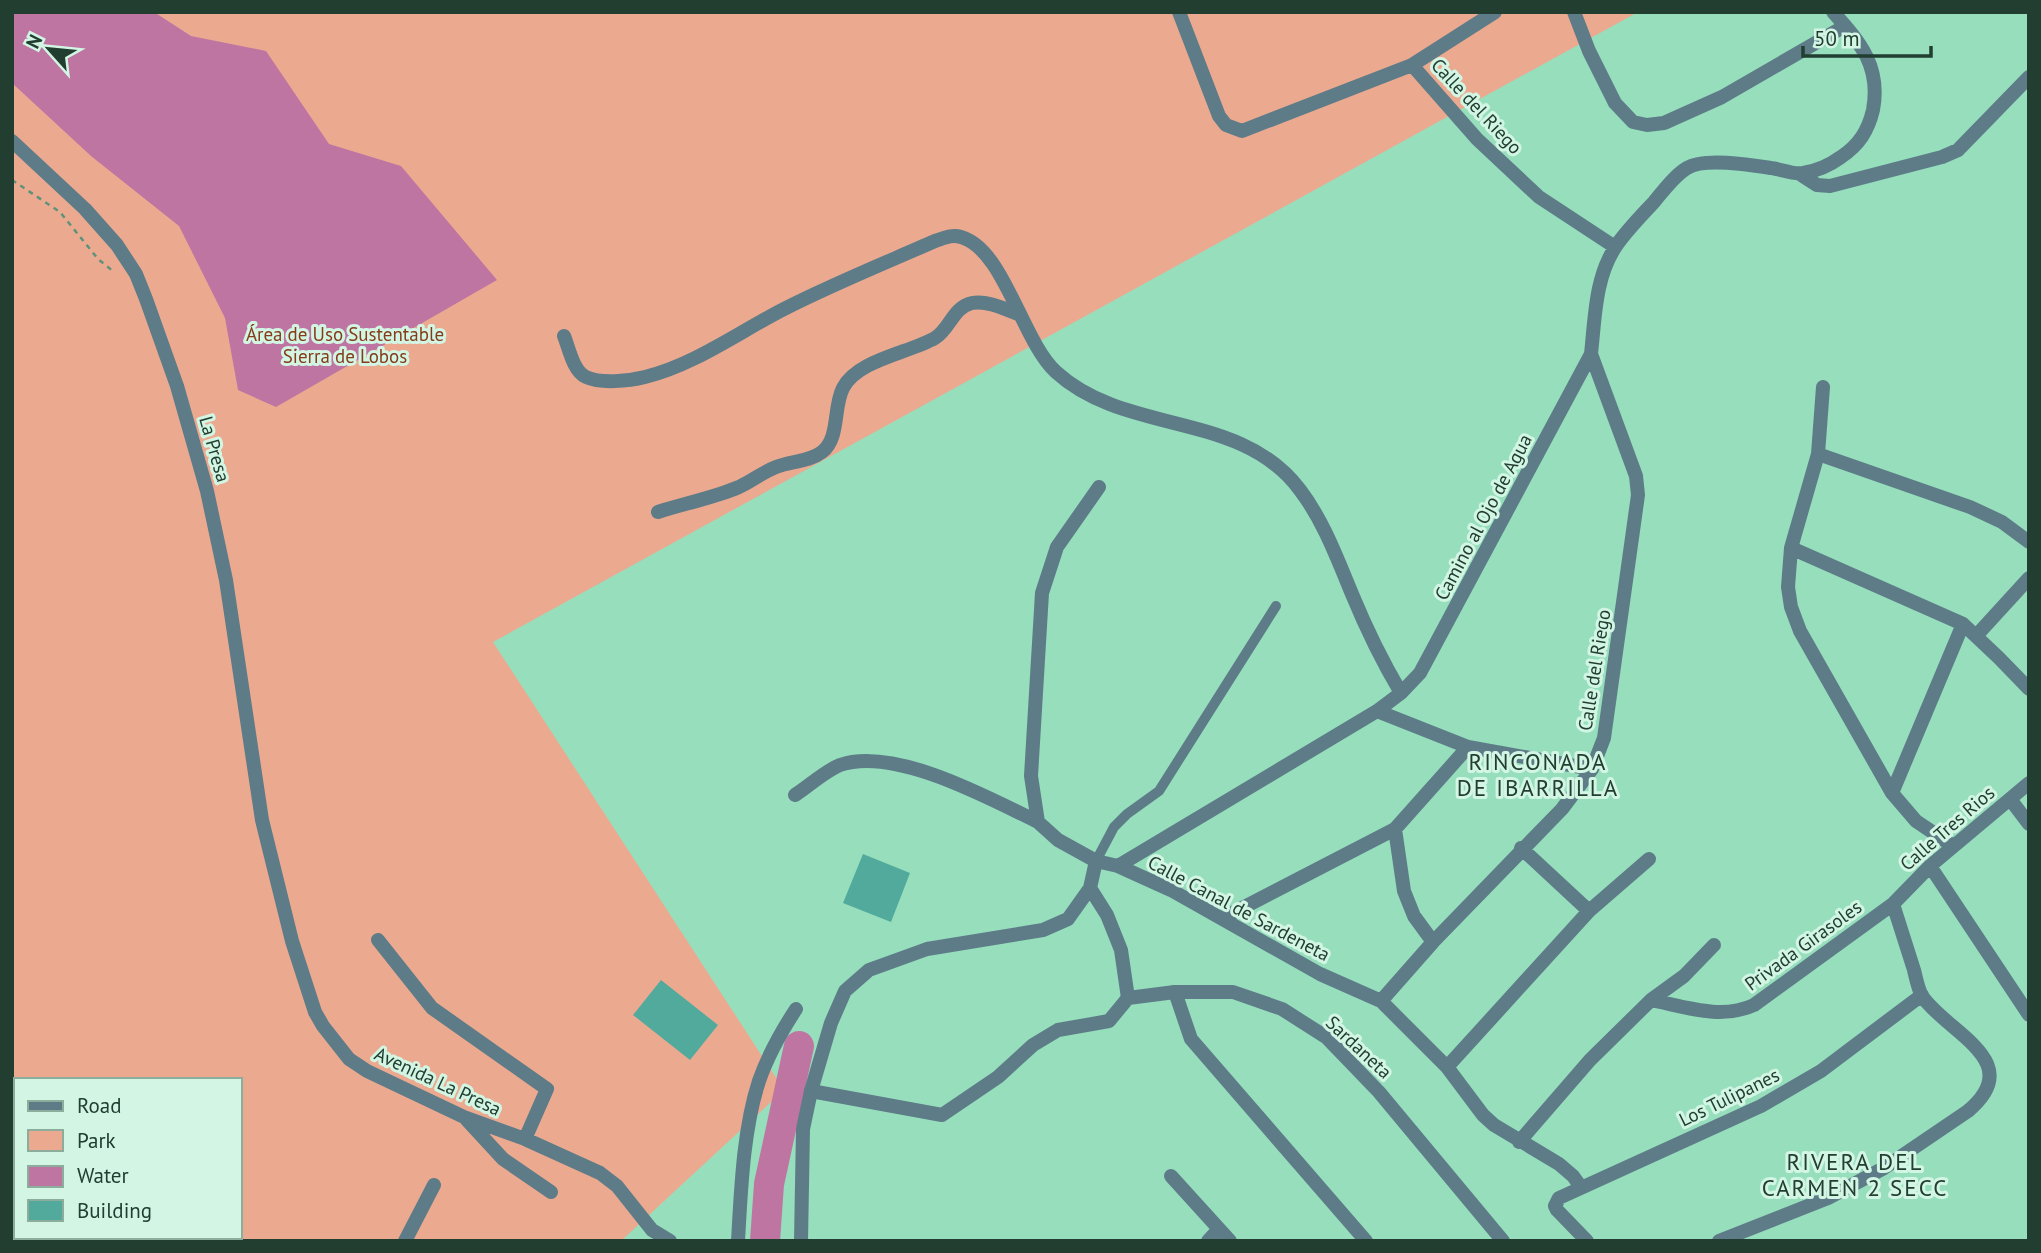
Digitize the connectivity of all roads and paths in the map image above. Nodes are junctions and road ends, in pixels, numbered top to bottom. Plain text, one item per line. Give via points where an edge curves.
1 (1179, 12) edge
2 (1495, 12) edge
3 (1574, 12) edge
4 (1833, 12) edge
5 (1845, 26) junction
6 (1412, 65) junction
7 (2029, 77) edge
8 (12, 141) edge
9 (1800, 174) junction
10 (12, 180) edge
11 (1615, 247) junction
12 (122, 279) dead end
13 (1018, 314) junction
14 (564, 336) dead end
15 (1591, 354) junction
16 (1823, 387) dead end
17 (1818, 454) junction
18 (1099, 487) dead end
19 (658, 512) dead end
20 (2029, 542) edge
21 (1791, 548) junction
22 (2029, 578) edge
23 (1276, 606) dead end
24 (1963, 624) junction
25 (1976, 636) junction
26 (2029, 690) edge
27 (1401, 693) junction
28 (1377, 711) junction
29 (1468, 747) junction
30 (1592, 769) junction
31 (2029, 783) edge
32 (1892, 793) junction
33 (795, 795) dead end
34 (2010, 799) junction
35 (262, 820) joint
36 (1038, 822) junction
37 (2029, 824) edge
38 (1395, 829) junction
39 (1953, 846) junction
40 (1521, 848) junction
41 (1648, 859) dead end
42 (1096, 861) junction
43 (1118, 866) junction
44 (1930, 866) junction
45 (1090, 888) junction
46 (1893, 904) junction
47 (1590, 911) junction
48 (1223, 918) junction
49 (378, 940) dead end
50 (1433, 942) junction
51 (1714, 945) dead end
52 (1175, 992) junction
53 (1922, 995) junction
54 (1128, 998) junction
55 (1651, 1000) junction
56 (1381, 1001) junction
57 (796, 1009) dead end
58 (2029, 1015) edge
59 (1447, 1066) junction
60 (811, 1091) junction
61 (464, 1116) junction
62 (525, 1139) junction
63 (1519, 1142) junction
64 (1171, 1176) dead end
65 (433, 1185) dead end
66 (1581, 1186) junction
67 (551, 1192) dead end
68 (1219, 1229) junction
69 (652, 1235) edge
70 (405, 1241) edge
71 (670, 1241) edge
72 (737, 1241) edge
73 (801, 1241) edge
74 (1208, 1241) edge
75 (1230, 1241) edge
76 (1366, 1241) edge
77 (1503, 1241) edge
78 (1587, 1241) edge
79 (1719, 1241) edge

1 - 6 street via 1212,102 1233,130 1251,128
2 - 6 street
3 - 5 street via 1615,103 1633,122 1647,125 1664,123 1721,97
4 - 5 street
5 - 9 street via 1872,65 1876,88 1872,113 1864,137 1850,151 1829,166
6 - 11 street, Calle del Riego via 1477,139 1531,190
7 - 9 street via 1958,150 1942,157 1830,186 1817,185
8 - 35 street, La Presa via 85,209 117,246 146,299 207,491 226,580
9 - 11 street via 1769,167 1699,163 1688,167
10 - 12 path via 60,212
11 - 15 street via 1597,298
13 - 14 street via 1003,277 989,258 962,237 951,236 828,287 680,364 644,377 587,378 580,373
13 - 19 street via 987,303 962,307 938,336 852,376 843,388 827,447 820,454 779,466 739,487
13 - 27 street via 1041,356 1075,386 1105,402 1234,440 1280,468 1300,489 1326,533 1378,653
15 - 27 street, Camino al Ojo de Agua via 1439,640 1420,673
15 - 30 street, Calle del Riego via 1636,475 1638,495 1609,711
16 - 17 street
17 - 20 street via 1970,507
17 - 21 street
18 - 36 street via 1057,547 1042,593 1031,776
21 - 24 street
21 - 32 street via 1788,587 1800,631
22 - 25 street
23 - 42 lane via 1159,792 1114,827
24 - 25 street
24 - 32 street
25 - 26 street
27 - 28 street, Camino al Ojo de Agua
28 - 29 street
28 - 43 street, Camino al Ojo de Agua
29 - 30 street
29 - 38 street
30 - 40 street, Calle del Riego via 1562,809
31 - 34 street, Calle Tres Rios
32 - 39 street via 1916,821
33 - 36 street, Calle Canal de Sardeneta via 839,765 876,760 956,782
34 - 37 street
34 - 39 street, Calle Tres Rios
35 - 61 street, Avenida La Presa via 292,941 323,1026 349,1059 367,1071
36 - 42 street, Calle Canal de Sardeneta via 1058,840
38 - 48 street
38 - 50 street via 1404,891 1414,916
39 - 44 street, Calle Tres Rios
40 - 47 street
40 - 50 street, Calle del Riego
41 - 47 street
42 - 43 street, Calle Canal de Sardeneta
42 - 45 street
43 - 48 street, Calle Canal de Sardeneta
44 - 46 street, Calle Tres Rios
44 - 58 street
45 - 54 street via 1121,950
45 - 60 street via 1068,919 1043,930 927,949 869,970 845,991
46 - 53 street
46 - 55 street, Privada Girasoles via 1740,1011 1720,1014
47 - 59 street
48 - 56 street, Calle Canal de Sardeneta via 1320,974
49 - 62 street via 432,1008 547,1089
50 - 56 street, Calle del Riego
51 - 55 street via 1684,976
52 - 54 street, Sardaneta
52 - 76 street via 1191,1039
52 - 77 street, Sardaneta via 1233,992 1282,1009 1326,1037 1379,1092
53 - 66 street, Los Tulipanes via 1821,1071 1761,1106
53 - 79 street via 1986,1058 1990,1078 1978,1102 1884,1168 1828,1198
54 - 60 street via 1109,1021 1058,1030 1033,1045 998,1077 942,1115
55 - 63 street via 1590,1060
56 - 59 street, Calle Canal de Sardeneta
57 - 72 street via 758,1084 744,1157
59 - 63 street, Calle Canal de Sardeneta via 1483,1115
60 - 73 street via 803,1129
61 - 62 street, Avenida La Presa
61 - 67 street via 503,1159
62 - 69 street, Avenida La Presa via 600,1173 617,1186
63 - 66 street, Calle Canal de Sardeneta via 1559,1164
64 - 68 street
65 - 70 street
66 - 78 street, Los Tulipanes via 1556,1202 1557,1210
68 - 74 street
68 - 75 street
69 - 71 street, Avenida La Presa

